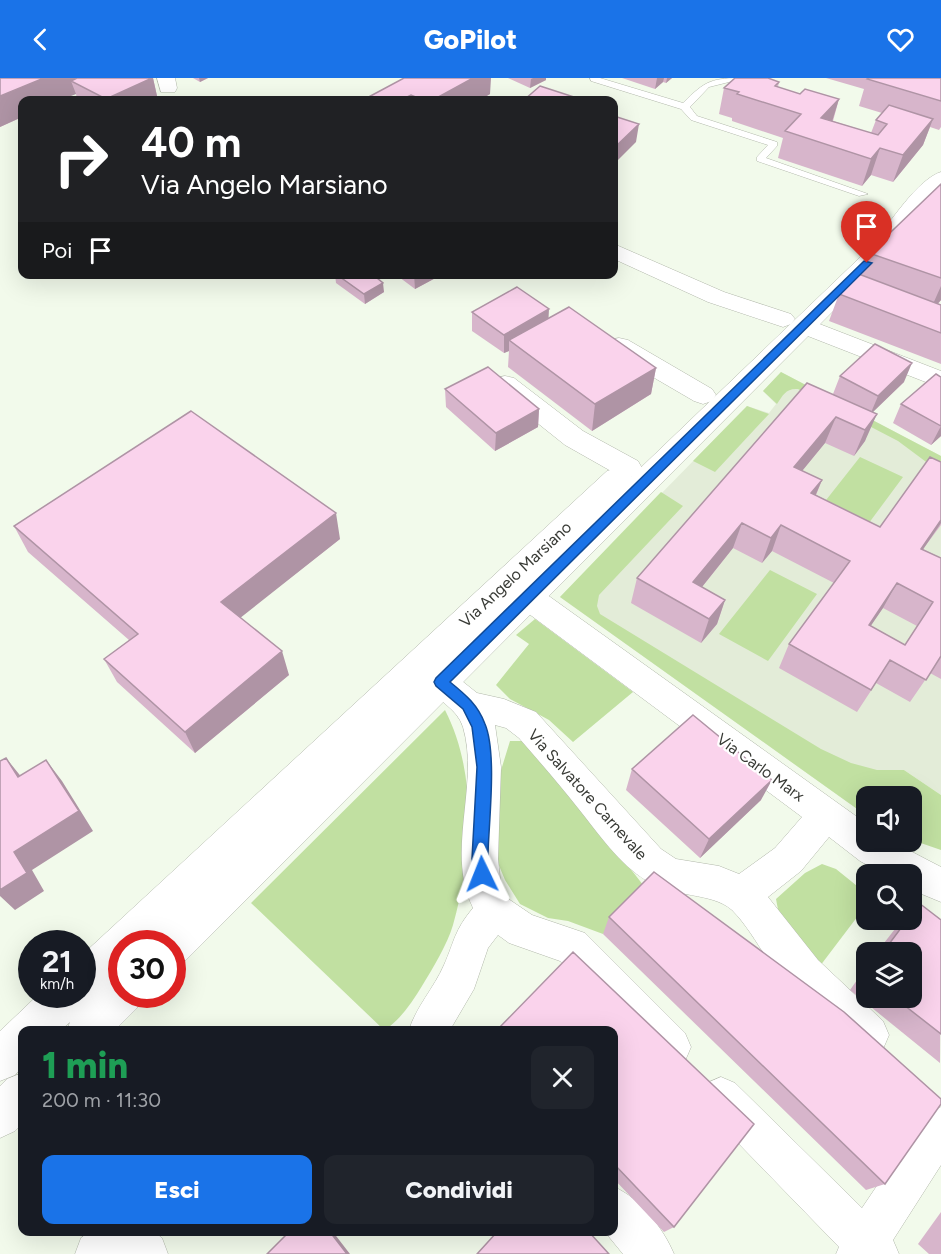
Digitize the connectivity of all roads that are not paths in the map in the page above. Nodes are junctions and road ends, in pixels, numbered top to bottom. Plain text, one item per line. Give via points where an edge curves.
1 (596, 78) edge
2 (741, 78) edge
3 (685, 107) junction
4 (941, 179) edge
5 (863, 194) dead end
6 (618, 253) edge
7 (793, 322) junction
8 (599, 334) edge
9 (497, 378) edge
10 (941, 380) edge
11 (703, 395) junction
12 (628, 468) junction
13 (528, 597) junction
14 (454, 694) junction
15 (825, 814) junction
16 (941, 885) edge
17 (739, 893) junction
18 (494, 911) junction
19 (139, 930) edge
20 (186, 933) edge
21 (108, 959) edge
22 (96, 969) edge
23 (55, 1008) edge
24 (109, 1008) edge
25 (36, 1026) edge
26 (91, 1026) edge
27 (430, 1026) edge
28 (18, 1043) edge
29 (0, 1060) edge
30 (897, 1060) edge
31 (18, 1098) edge
32 (0, 1116) edge
33 (941, 1128) edge
34 (618, 1214) edge
35 (117, 1236) edge
36 (126, 1236) edge
37 (867, 1250) edge
38 (97, 1254) edge
39 (146, 1254) edge
40 (652, 1254) edge

1 - 3 lane
2 - 3 lane via 706,85
3 - 5 lane via 694,118 774,144 760,159
4 - 7 street, Via Angelo Marsiano via 910,210 883,248
6 - 7 street via 716,297
7 - 10 street
7 - 11 street, Via Angelo Marsiano
7 - 13 street, Via Angelo Marsiano
8 - 11 street
9 - 12 street via 574,438
11 - 12 street, Via Angelo Marsiano
12 - 19 street, Via Angelo Marsiano
13 - 14 street, Via Angelo Marsiano
13 - 15 street, Via Carlo Marx
14 - 17 street, Via Salvatore Carnevale via 524,722 616,830 651,864 676,879 714,882
14 - 18 street via 479,726 481,736 484,767 480,859 483,890
14 - 20 street, Via Angelo Marsiano
15 - 16 street, Via Carlo Marx via 873,849
15 - 17 street via 791,859 765,880
17 - 30 street, Via Salvatore Carnevale via 817,989
18 - 27 street via 472,938 460,975
18 - 37 street via 522,930 572,946
21 - 22 street, Via Angelo Marsiano
23 - 25 street
24 - 26 street
28 - 29 street
31 - 32 street
33 - 37 street
34 - 40 street
35 - 38 street
36 - 39 street

